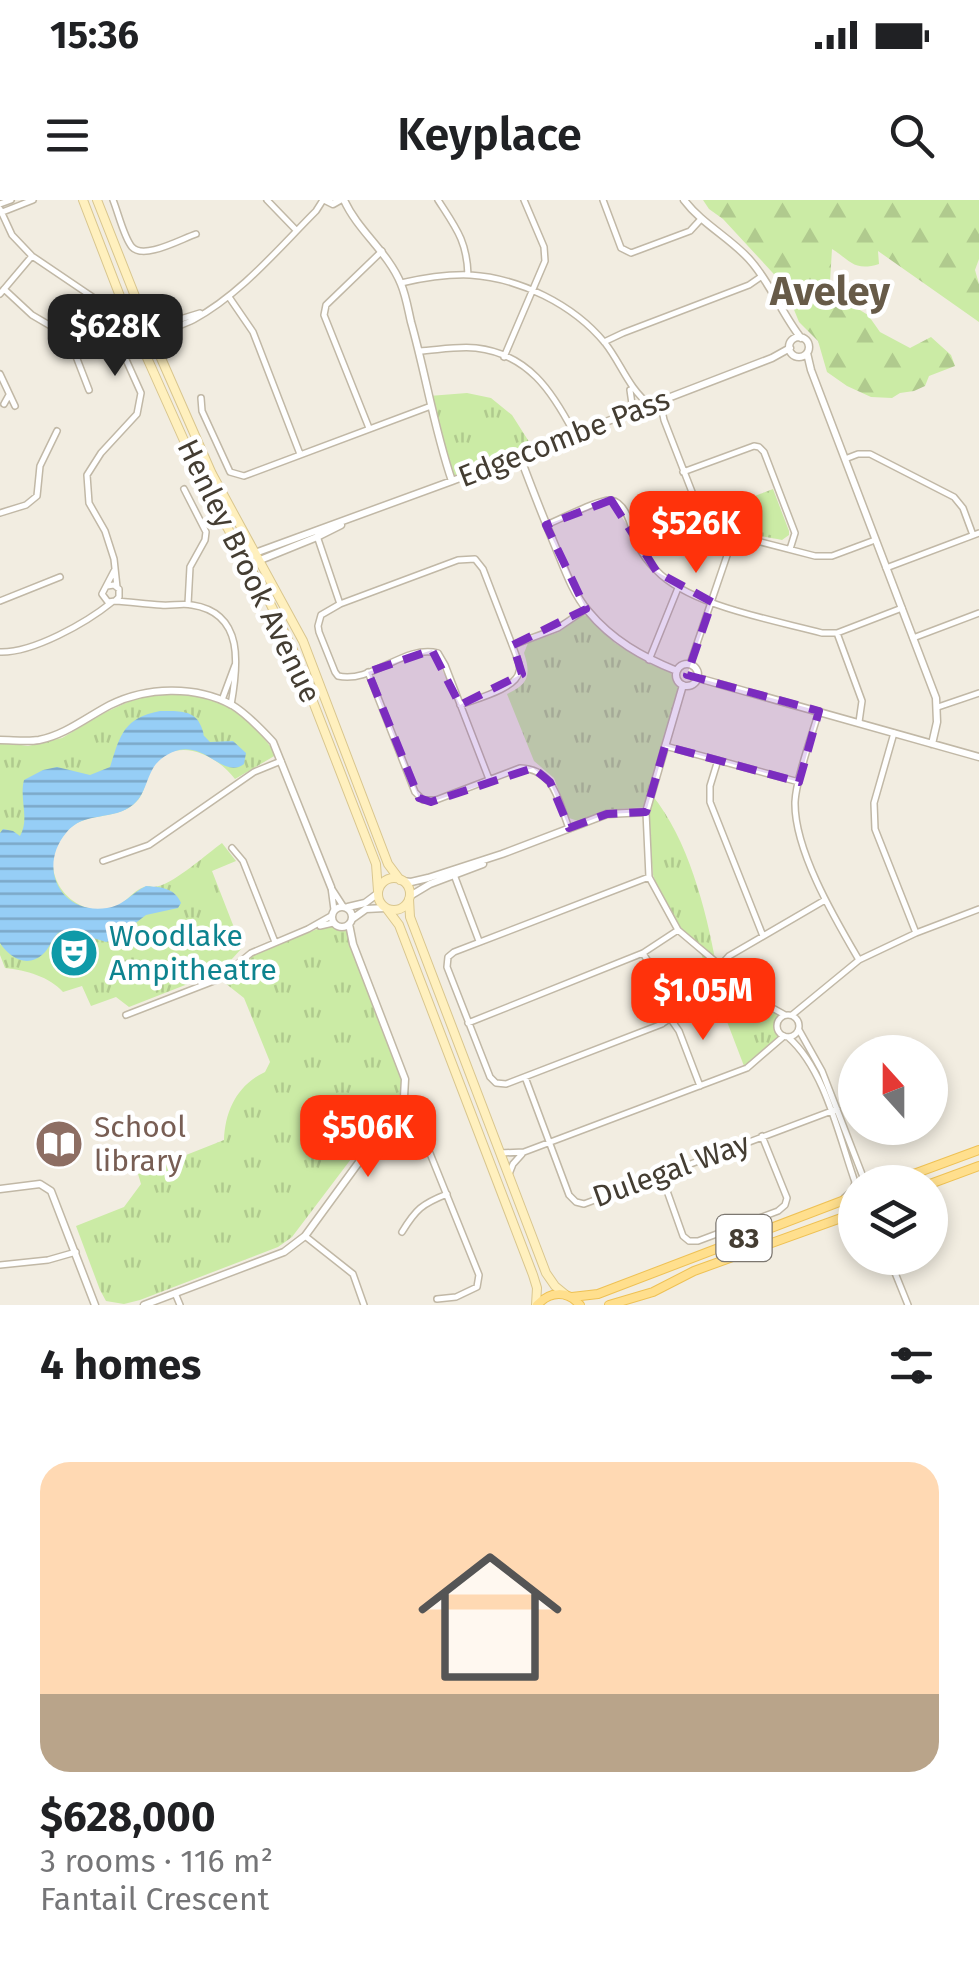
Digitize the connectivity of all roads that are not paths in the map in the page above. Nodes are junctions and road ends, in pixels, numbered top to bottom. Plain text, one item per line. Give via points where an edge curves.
1 (11, 200) edge
2 (31, 200) edge
3 (83, 200) edge
4 (97, 200) edge
5 (113, 200) edge
6 (267, 200) edge
7 (438, 200) edge
8 (524, 200) edge
9 (603, 200) edge
10 (684, 200) edge
11 (333, 201) edge
12 (0, 210) edge
13 (701, 219) junction
14 (297, 230) junction
15 (196, 234) dead end
16 (382, 251) junction
17 (32, 256) junction
18 (468, 275) junction
19 (763, 275) junction
20 (401, 283) junction
21 (532, 290) junction
22 (2, 292) edge
23 (229, 297) junction
24 (202, 313) junction
25 (788, 321) junction
26 (146, 324) junction
27 (802, 338) junction
28 (604, 342) junction
29 (154, 344) junction
30 (419, 351) junction
31 (796, 351) junction
32 (504, 357) junction
33 (0, 374) edge
34 (628, 382) junction
35 (89, 390) dead end
36 (9, 395) junction
37 (202, 398) dead end
38 (654, 403) junction
39 (4, 404) dead end
40 (15, 406) dead end
41 (431, 406) junction
42 (633, 411) junction
43 (368, 428) junction
44 (57, 431) dead end
45 (574, 433) junction
46 (300, 454) junction
47 (519, 454) junction
48 (844, 459) junction
49 (683, 472) junction
50 (452, 481) junction
51 (184, 490) dead end
52 (0, 513) edge
53 (546, 525) junction
54 (316, 534) junction
55 (734, 534) junction
56 (976, 534) edge
57 (875, 540) junction
58 (790, 549) junction
59 (258, 556) junction
60 (246, 561) junction
61 (886, 568) junction
62 (114, 570) junction
63 (60, 577) dead end
64 (106, 586) junction
65 (678, 588) junction
66 (118, 589) junction
67 (102, 597) junction
68 (0, 601) edge
69 (113, 602) junction
70 (136, 602) junction
71 (712, 602) junction
72 (188, 604) junction
73 (340, 604) junction
74 (902, 608) junction
75 (586, 609) junction
76 (979, 613) edge
77 (94, 615) junction
78 (837, 633) junction
79 (913, 638) junction
80 (513, 645) junction
81 (0, 652) edge
82 (649, 660) junction
83 (690, 664) junction
84 (235, 666) junction
85 (677, 671) junction
86 (368, 672) junction
87 (698, 678) junction
88 (682, 685) junction
89 (979, 693) edge
90 (221, 702) junction
91 (231, 705) junction
92 (460, 705) junction
93 (938, 707) junction
94 (819, 711) junction
95 (858, 722) junction
96 (894, 733) junction
97 (0, 740) edge
98 (932, 744) junction
99 (665, 746) junction
100 (979, 757) edge
101 (282, 760) junction
102 (718, 760) junction
103 (490, 779) junction
104 (799, 782) junction
105 (646, 812) junction
106 (569, 828) junction
107 (232, 848) dead end
108 (103, 861) dead end
109 (453, 873) junction
110 (650, 876) junction
111 (401, 880) junction
112 (331, 886) junction
113 (378, 892) junction
114 (409, 898) junction
115 (824, 900) junction
116 (345, 907) junction
117 (386, 908) junction
118 (979, 909) edge
119 (333, 916) junction
120 (348, 923) junction
121 (678, 930) junction
122 (916, 934) junction
123 (762, 936) junction
124 (275, 942) junction
125 (480, 942) junction
126 (643, 953) junction
127 (859, 960) junction
128 (718, 967) junction
129 (807, 1003) junction
130 (767, 1006) junction
131 (126, 1015) dead end
132 (788, 1015) junction
133 (670, 1018) junction
134 (468, 1023) junction
135 (799, 1027) junction
136 (782, 1032) junction
137 (525, 1076) junction
138 (700, 1086) junction
139 (398, 1110) junction
140 (834, 1110) junction
141 (762, 1136) junction
142 (549, 1142) junction
143 (979, 1150) edge
144 (524, 1152) junction
145 (500, 1153) junction
146 (850, 1165) edge
147 (858, 1165) edge
148 (938, 1165) edge
149 (979, 1166) edge
150 (661, 1174) junction
151 (509, 1176) junction
152 (948, 1177) edge
153 (0, 1188) edge
154 (447, 1194) junction
155 (838, 1202) edge
156 (838, 1218) edge
157 (402, 1232) dead end
158 (305, 1236) junction
159 (76, 1252) junction
160 (0, 1265) edge
161 (896, 1275) edge
162 (175, 1293) junction
163 (569, 1296) junction
164 (437, 1299) dead end
165 (95, 1305) edge
166 (144, 1305) edge
167 (180, 1305) edge
168 (364, 1305) edge
169 (537, 1305) edge
170 (580, 1305) edge
171 (609, 1305) edge
172 (908, 1305) edge

1 - 12 street
2 - 12 street
3 - 60 main road, Henley Brook Avenue via 207,492
4 - 26 main road, Henley Brook Avenue
5 - 15 street via 138,252
6 - 14 street
7 - 18 street via 467,252
8 - 21 street via 544,248
9 - 13 street via 620,248 631,253 690,230
10 - 13 street
11 - 14 street
11 - 16 street
12 - 17 street
13 - 19 street
14 - 23 street
16 - 20 street
16 - 43 street via 326,305 324,316
17 - 22 street
17 - 62 street via 100,302 141,393 137,414 87,475 88,503 105,531
18 - 20 street
18 - 21 street
19 - 25 street
19 - 28 street
20 - 30 street
21 - 28 street via 566,308
21 - 32 street
22 - 35 street via 61,332
23 - 24 street
23 - 46 street via 253,332
24 - 26 street
24 - 29 street via 160,334
25 - 27 street
25 - 31 street
26 - 29 main road, Henley Brook Avenue
27 - 31 street, Edgecombe Pass
27 - 31 street via 808,344
28 - 34 street
29 - 59 main road, Henley Brook Avenue via 221,492
30 - 32 street via 476,348
30 - 41 street
31 - 38 street, Edgecombe Pass
31 - 48 street via 810,370
32 - 45 street via 533,372
33 - 36 street
34 - 38 street
34 - 42 street
36 - 39 street
36 - 40 street
37 - 46 street via 230,472 244,476
38 - 42 street, Edgecombe Pass
38 - 49 street
41 - 43 street
41 - 50 street
42 - 45 street, Edgecombe Pass
43 - 46 street
44 - 52 street via 40,466 37,496
45 - 47 street, Edgecombe Pass
47 - 50 street, Edgecombe Pass
47 - 53 street
48 - 56 street via 870,454 954,497
48 - 57 street
49 - 55 street via 699,510
49 - 58 street via 760,447 795,533
50 - 54 street, Edgecombe Pass
51 - 72 street via 206,532 190,568
53 - 65 street via 616,501 646,559
53 - 75 street
54 - 59 street, Edgecombe Pass
54 - 73 street
55 - 58 street
55 - 71 street
56 - 61 street
57 - 58 street via 832,556
57 - 61 street
59 - 60 street, Edgecombe Pass
59 - 111 main road, Henley Brook Avenue via 303,641 388,864
60 - 113 main road, Henley Brook Avenue via 308,684 376,864
61 - 74 street
62 - 64 street
62 - 66 street
63 - 68 street
64 - 66 street
64 - 67 street
65 - 71 street
65 - 82 street
66 - 69 street
66 - 70 street
67 - 69 street
67 - 77 street
69 - 70 street
69 - 77 street
70 - 72 street
71 - 78 street
71 - 83 street
72 - 84 street via 222,618 236,648
73 - 80 street via 472,558 483,569
73 - 86 street via 321,615 318,626 335,672 345,678
74 - 78 street
74 - 79 street
75 - 80 street
75 - 82 street
76 - 79 street
77 - 81 street via 32,648
78 - 95 street via 862,701
79 - 93 street
80 - 92 street via 520,670 515,680
82 - 85 street
83 - 85 street
83 - 87 street
84 - 90 street
84 - 91 street
85 - 88 street
86 - 92 street via 432,650
86 - 103 street via 419,798 436,800
87 - 88 street
87 - 94 street
88 - 99 street
89 - 93 street
90 - 91 street
90 - 97 street via 170,690 132,696 60,733
91 - 101 street via 256,724
92 - 103 street
93 - 98 street
94 - 95 street
94 - 104 street
95 - 96 street
96 - 98 street
96 - 122 street via 874,803 875,829
98 - 100 street
99 - 102 street
99 - 105 street
101 - 108 street via 149,845
101 - 112 street
102 - 104 street
102 - 123 street via 710,802
103 - 106 street via 520,768 543,774
104 - 115 street via 797,827
105 - 106 street via 607,814
105 - 110 street
106 - 109 street
107 - 124 street
109 - 111 street
109 - 114 street
109 - 125 street
110 - 121 street
110 - 125 street
111 - 113 main road via 386,880
111 - 114 main road
112 - 116 street
112 - 119 street
113 - 116 street
113 - 117 main road
114 - 117 main road via 402,908
114 - 145 main road via 410,917
115 - 123 street
115 - 127 street
116 - 119 street
116 - 120 street
117 - 120 street via 366,909
117 - 169 main road via 399,924 529,1264
118 - 122 street
119 - 120 street
119 - 124 street
120 - 139 street via 405,1078
121 - 126 street
121 - 128 street
122 - 127 street
123 - 128 street
124 - 131 street via 219,979
125 - 134 street via 448,956
126 - 133 street via 669,999
126 - 134 street
127 - 129 street
128 - 130 street
129 - 132 street
129 - 135 street
130 - 132 street
130 - 136 street
132 - 135 street
132 - 136 street via 780,1018
133 - 137 street
133 - 138 street
134 - 137 street via 496,1083
135 - 136 street via 794,1035
135 - 140 street
136 - 138 street via 748,1068
136 - 140 street via 801,1048
137 - 142 street, Dulegal Way
138 - 142 street
139 - 154 street via 421,1131
139 - 158 street
140 - 141 street, Dulegal Way
140 - 146 street
140 - 147 street
141 - 150 street, Dulegal Way
141 - 150 street via 785,1205 698,1242 683,1236
142 - 144 street
142 - 150 street, Dulegal Way via 576,1202
143 - 148 main road
144 - 145 street
144 - 151 street
145 - 151 main road
149 - 152 main road
151 - 163 main road via 546,1273
153 - 159 street via 40,1184 51,1191
154 - 157 street via 416,1210
154 - 164 street via 479,1282
155 - 163 main road, 83 via 598,1294
156 - 171 main road, 83
158 - 162 street via 284,1252
158 - 168 street via 353,1274
159 - 160 street
159 - 165 street
161 - 172 street
162 - 166 street
162 - 167 street
163 - 169 main road, 83 via 550,1295
163 - 170 main road

